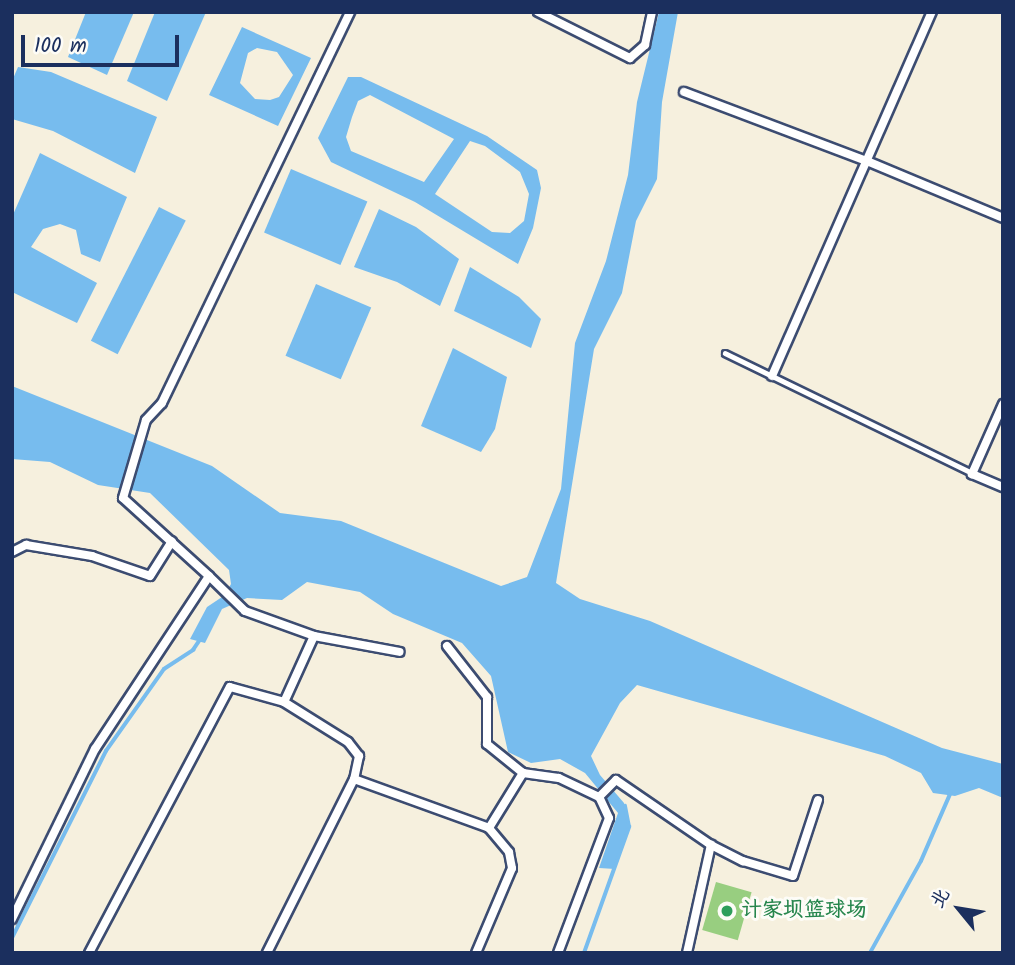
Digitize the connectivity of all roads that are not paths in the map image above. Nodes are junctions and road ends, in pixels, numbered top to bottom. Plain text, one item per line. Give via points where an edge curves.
1 (350, 12) edge
2 (538, 12) edge
3 (652, 12) edge
4 (933, 12) edge
5 (684, 92) dead end
6 (867, 161) junction
7 (1003, 218) edge
8 (725, 353) dead end
9 (772, 376) junction
10 (1003, 404) edge
11 (972, 474) junction
12 (1003, 486) edge
13 (172, 541) junction
14 (12, 552) edge
15 (209, 576) junction
16 (314, 636) junction
17 (447, 646) dead end
18 (400, 652) dead end
19 (284, 702) junction
20 (523, 774) junction
21 (354, 779) junction
22 (599, 797) junction
23 (818, 800) dead end
24 (489, 828) junction
25 (711, 845) junction
26 (12, 919) edge
27 (89, 953) edge
28 (267, 953) edge
29 (476, 953) edge
30 (558, 953) edge
31 (687, 953) edge

1 - 13 street via 162,403 146,421 124,498
2 - 3 street via 630,58 645,45
4 - 6 street
5 - 6 street
6 - 7 street
6 - 9 street
8 - 9 lane
9 - 11 lane
10 - 11 street
11 - 12 street
13 - 14 street via 150,576 92,556 26,545
13 - 15 street
15 - 16 street via 245,611
15 - 26 street via 95,749
16 - 18 street
16 - 19 street
17 - 20 street via 487,697 487,744
19 - 21 street via 348,742 359,756
19 - 27 street via 230,687
20 - 22 street via 559,778
20 - 24 street
21 - 24 street
21 - 28 street
22 - 25 street via 616,780
22 - 30 street via 609,818
23 - 25 street via 793,876 743,861
24 - 29 street via 509,852 512,868
25 - 31 street

